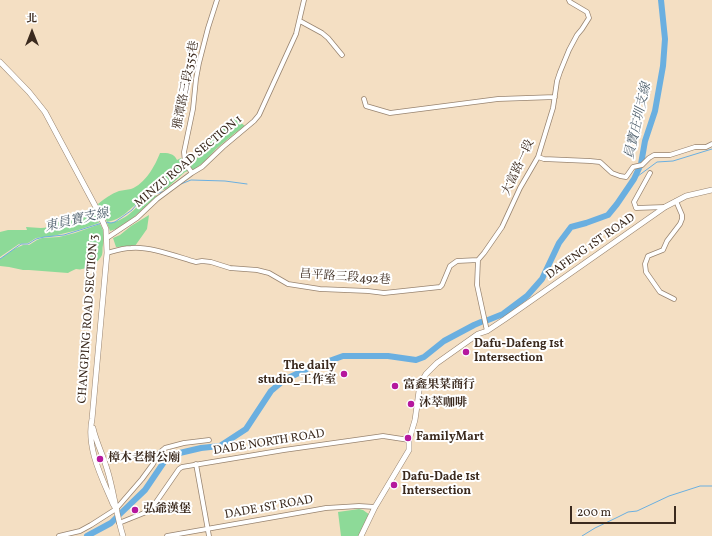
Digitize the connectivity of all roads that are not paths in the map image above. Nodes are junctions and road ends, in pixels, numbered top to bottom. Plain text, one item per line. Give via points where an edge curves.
1 (217, 0) edge
2 (304, 0) edge
3 (569, 0) edge
4 (300, 21) junction
5 (342, 55) dead end
6 (0, 62) edge
7 (555, 96) junction
8 (364, 99) dead end
9 (712, 144) edge
10 (538, 157) junction
11 (192, 173) junction
12 (650, 173) dead end
13 (712, 190) edge
14 (676, 201) junction
15 (665, 207) junction
16 (107, 238) junction
17 (106, 253) junction
18 (478, 260) junction
19 (674, 299) dead end
20 (487, 331) junction
21 (92, 419) junction
22 (209, 440) dead end
23 (410, 440) junction
24 (196, 464) junction
25 (375, 507) junction
26 (116, 509) junction
27 (119, 523) junction
28 (208, 528) junction
29 (59, 536) edge
30 (123, 536) edge
31 (167, 536) edge
32 (209, 536) edge
33 (361, 536) edge

1 - 11 street, 雅潭路三段355巷 via 199,64 184,152 185,163
2 - 4 street, MINZU ROAD SECTION 1
3 - 7 street, 大富路一段 via 587,12 589,18 569,50 560,72
4 - 5 street via 322,33
4 - 11 street, MINZU ROAD SECTION 1 via 259,115 202,167
6 - 16 street, CHANGPING ROAD SECTION 3 via 45,112 103,222
7 - 8 street via 498,99 390,113 366,106
7 - 10 street, 大富路一段
9 - 10 street via 706,147 695,146 670,155 654,155 642,165 633,167 626,177 612,173 600,162
10 - 18 street, 大富路一段 via 502,227
11 - 16 street, MINZU ROAD SECTION 1 via 157,199 137,218
12 - 15 street via 634,202 636,208
13 - 14 street, DAFENG 1ST ROAD
14 - 15 street, DAFENG 1ST ROAD
14 - 19 street via 682,215 680,224 663,250 648,256 645,264 646,272 660,292
15 - 20 street, DAFENG 1ST ROAD
16 - 17 street, CHANGPING ROAD SECTION 3
17 - 18 street, 昌平路三段492巷 via 142,248 196,262 211,262 230,268 270,273 288,284 384,293 440,287 450,266 457,261
17 - 21 street, CHANGPING ROAD SECTION 3
18 - 20 street via 476,285
20 - 23 street, DAFENG 1ST ROAD via 478,334 437,363 426,374 420,384
21 - 26 street, CHANGPING ROAD SECTION 3
21 - 26 street, CHANGPING ROAD SECTION 3 via 90,428 96,464
22 - 26 street via 165,448
23 - 24 street, DADE NORTH ROAD via 383,436
23 - 25 street, DAFENG 1ST ROAD via 409,450
24 - 27 street, DADE NORTH ROAD via 182,467 152,508
24 - 28 street
25 - 28 street, DADE 1ST ROAD via 326,508
25 - 33 street, DAFENG 1ST ROAD
26 - 27 street, CHANGPING ROAD SECTION 3
26 - 29 street via 80,531
27 - 30 street, CHANGPING ROAD SECTION 3
28 - 31 street, DADE 1ST ROAD
28 - 32 street

